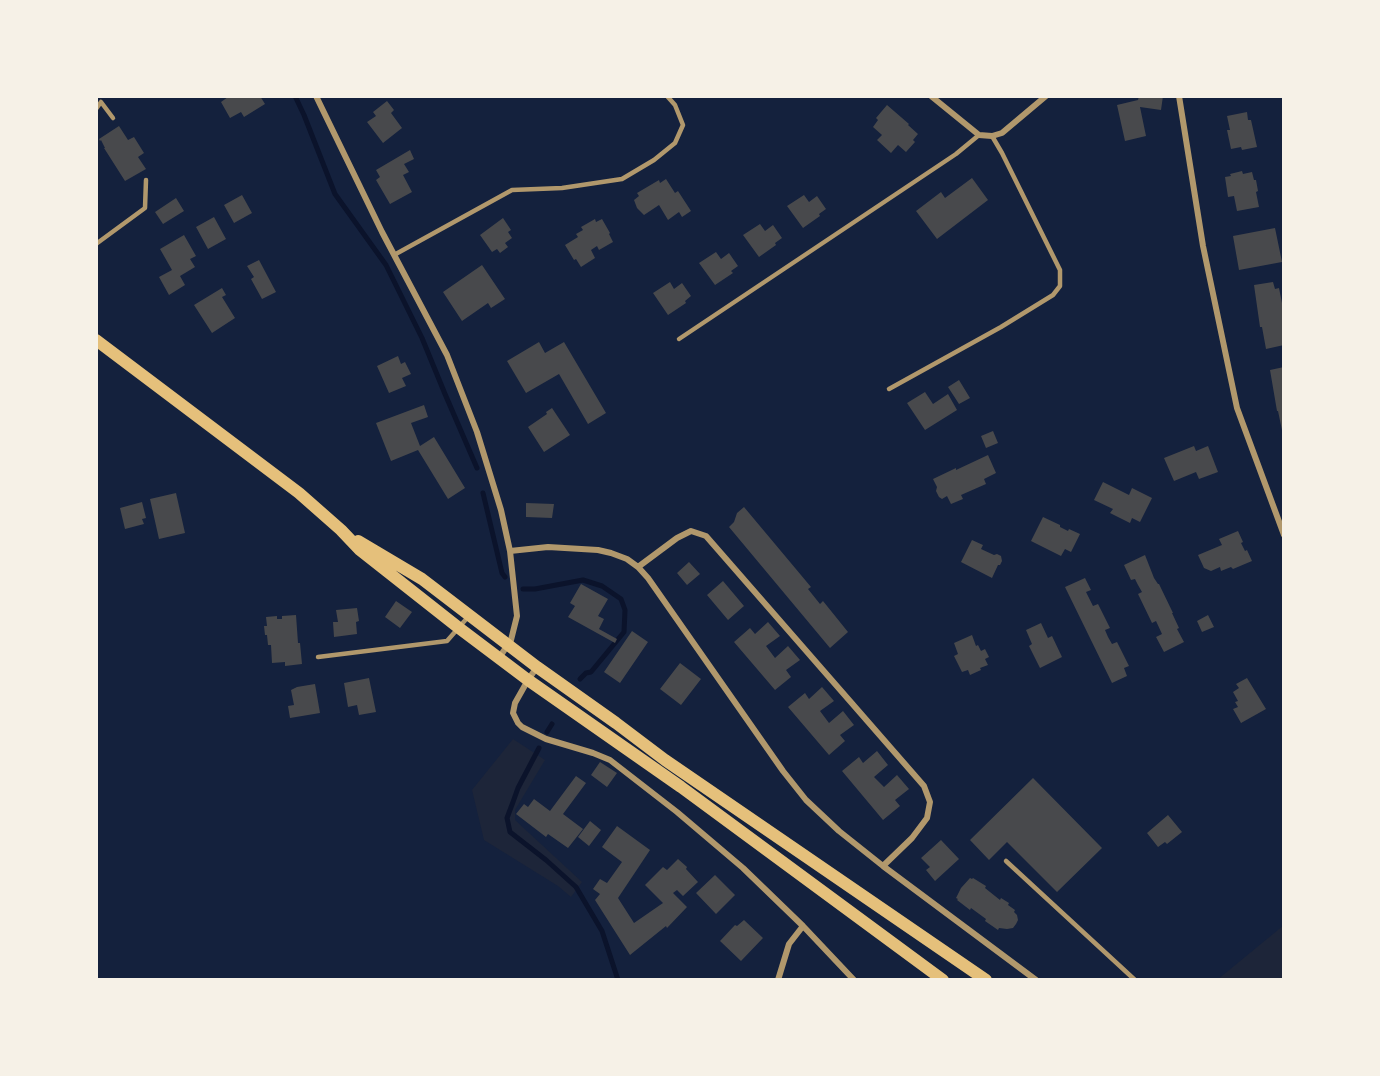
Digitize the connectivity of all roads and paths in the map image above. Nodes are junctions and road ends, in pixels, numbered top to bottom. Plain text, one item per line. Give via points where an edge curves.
1 (316, 96) edge
2 (668, 96) edge
3 (931, 96) edge
4 (1046, 96) edge
5 (1179, 96) edge
6 (96, 109) edge
7 (113, 118) dead end
8 (979, 135) junction
9 (992, 136) junction
10 (146, 180) dead end
11 (96, 244) edge
12 (394, 255) junction
13 (679, 339) dead end
14 (96, 340) edge
15 (890, 389) dead end
16 (341, 530) junction
17 (1284, 535) edge
18 (510, 551) junction
19 (638, 567) junction
20 (469, 616) junction
21 (459, 628) junction
22 (508, 645) junction
23 (318, 657) dead end
24 (499, 658) junction
25 (537, 667) junction
26 (528, 680) junction
27 (1006, 861) dead end
28 (883, 866) junction
29 (803, 926) junction
30 (778, 980) edge
31 (854, 980) edge
32 (943, 980) edge
33 (986, 980) edge
34 (1036, 980) edge
35 (1135, 980) edge

1 - 12 street
2 - 12 lane via 683,125 675,143 622,179 512,190
3 - 8 street
4 - 9 street via 1002,133
5 - 17 street via 1203,246 1237,408
6 - 7 lane via 101,102
8 - 9 street
8 - 13 lane
9 - 15 lane via 1060,270 1060,286 1053,296
10 - 11 lane via 145,208
12 - 18 street via 447,355 477,432
14 - 16 main road via 299,493
16 - 20 main road via 422,579
16 - 21 main road via 360,550
18 - 19 street via 548,547 598,550
18 - 22 street via 517,616
19 - 28 street via 806,800
19 - 28 street via 691,531 706,536 924,786 930,802 927,818
20 - 21 lane
20 - 22 main road
21 - 23 lane via 447,641
21 - 24 main road
22 - 24 street
22 - 25 main road
24 - 26 main road
25 - 26 street
25 - 33 main road via 665,760
26 - 29 street via 514,702 513,712 522,727 610,760 743,868
26 - 32 main road
27 - 35 lane
28 - 34 street
29 - 30 street via 789,944
29 - 31 street

